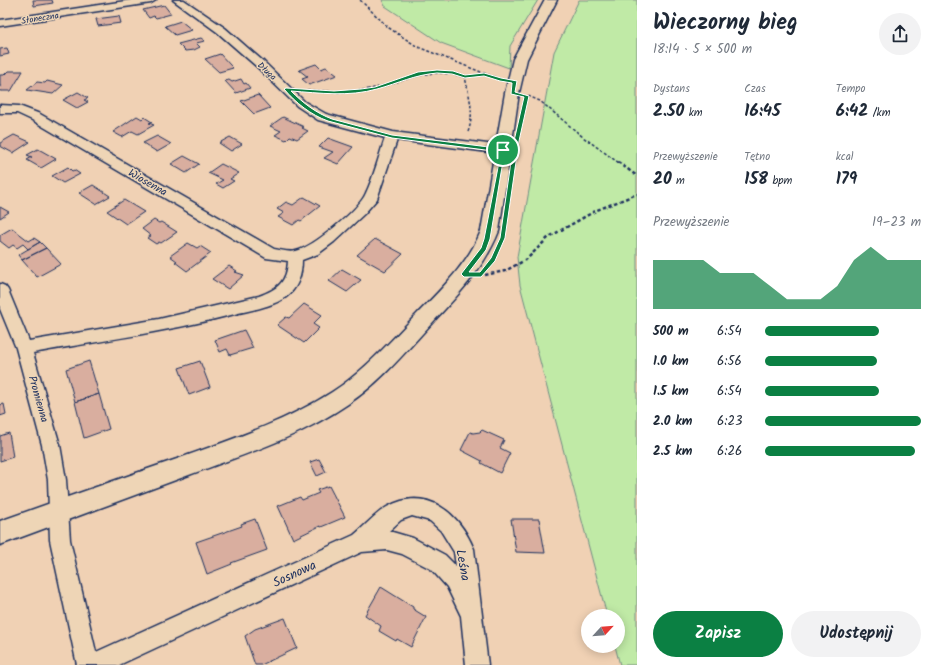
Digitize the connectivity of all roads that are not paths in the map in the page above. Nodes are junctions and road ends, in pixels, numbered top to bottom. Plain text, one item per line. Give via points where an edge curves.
1 (66, 0) edge
2 (151, 0) edge
3 (178, 0) edge
4 (551, 0) edge
5 (70, 13) junction
6 (0, 23) edge
7 (0, 109) edge
8 (392, 136) junction
9 (503, 150) junction
10 (295, 257) junction
11 (0, 290) edge
12 (24, 348) junction
13 (58, 512) junction
14 (0, 533) edge
15 (361, 542) junction
16 (472, 616) junction
17 (88, 665) edge
18 (94, 665) edge
19 (476, 665) edge

1 - 5 street
2 - 5 street, Słoneczna
3 - 8 street, Długa via 221,30 301,104 322,117
4 - 9 street via 520,59
5 - 6 street, Słoneczna
7 - 10 street, Wiosenna via 19,110 36,117 271,254
8 - 9 street, Długa
8 - 10 street, Wiosenna via 372,196 329,239 314,250
9 - 13 street via 490,231 484,249 446,297 360,383 319,411 295,423
10 - 12 street via 295,271 287,288 266,300 209,315
11 - 12 street, Promienna
12 - 13 street, Promienna via 51,445 57,480
13 - 14 street
13 - 17 street via 60,540
15 - 16 street, Sosnowa via 394,541 438,562 454,580
15 - 16 street, Leśna via 394,514 412,507 435,513 448,524 464,549
15 - 18 street, Sosnowa
16 - 19 street, Leśna

